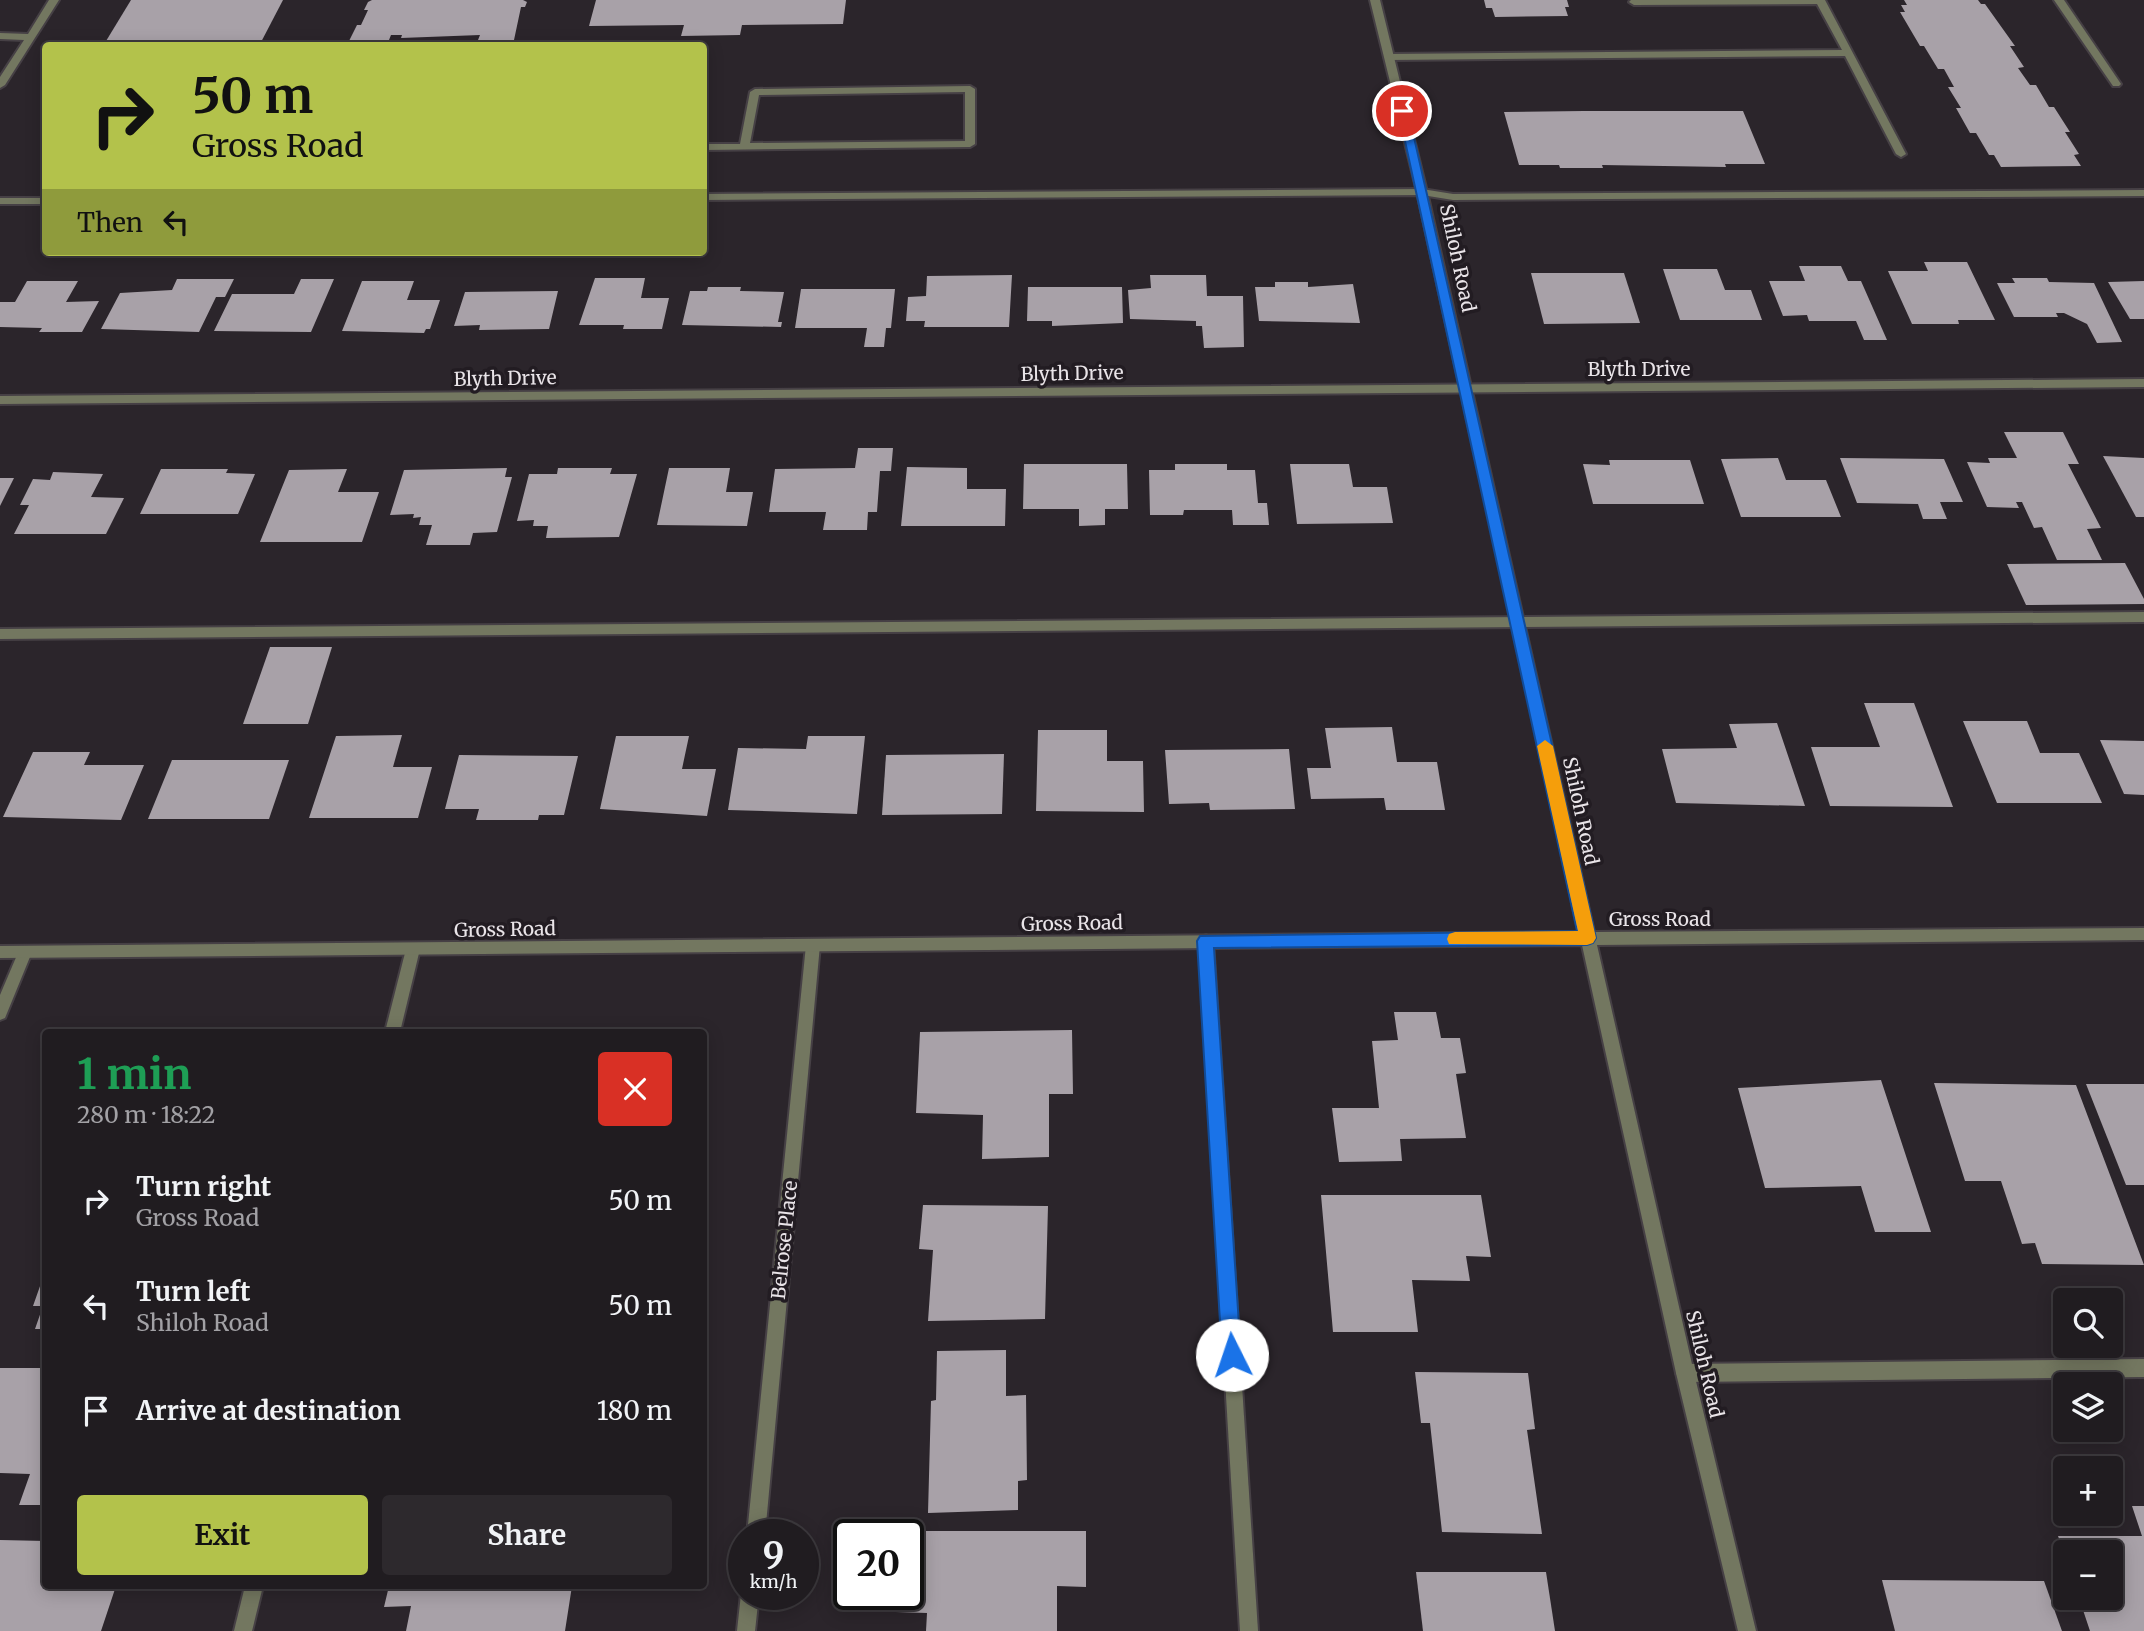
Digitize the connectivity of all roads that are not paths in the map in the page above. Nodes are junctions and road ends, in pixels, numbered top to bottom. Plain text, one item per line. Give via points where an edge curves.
1 (54, 0) edge
2 (1376, 0) edge
3 (2059, 0) edge
4 (1820, 1) edge
5 (1634, 2) dead end
6 (0, 36) edge
7 (31, 37) junction
8 (1846, 52) junction
9 (1389, 57) junction
10 (2116, 84) dead end
11 (0, 85) edge
12 (745, 146) junction
13 (707, 147) edge
14 (1901, 154) dead end
15 (1422, 192) junction
16 (2144, 193) edge
17 (707, 197) edge
18 (0, 201) edge
19 (42, 201) edge
20 (2144, 383) edge
21 (1464, 388) junction
22 (0, 400) edge
23 (2144, 617) edge
24 (1518, 622) junction
25 (0, 634) edge
26 (2144, 934) edge
27 (1587, 938) junction
28 (1206, 941) junction
29 (813, 945) junction
30 (412, 949) junction
31 (0, 952) edge
32 (25, 952) junction
33 (0, 1013) edge
34 (393, 1029) edge
35 (2144, 1368) edge
36 (1685, 1373) junction
37 (757, 1519) edge
38 (253, 1589) edge
39 (748, 1610) edge
40 (243, 1631) edge
41 (746, 1631) edge
42 (1249, 1631) edge
43 (1746, 1631) edge

1 - 7 street
2 - 9 street, Shiloh Road
3 - 10 street
4 - 5 street
4 - 8 street
6 - 7 street
7 - 11 street
8 - 9 street
8 - 14 street
9 - 15 street, Shiloh Road
12 - 12 street via 755,92 970,89 970,144
12 - 13 street
15 - 16 street via 1453,197
15 - 17 street
15 - 21 street, Shiloh Road
18 - 19 street
20 - 21 street, Blyth Drive
21 - 22 street, Blyth Drive
21 - 24 street, Shiloh Road
23 - 24 street
24 - 25 street
24 - 27 street, Shiloh Road
26 - 27 street, Gross Road
27 - 28 street, Gross Road
27 - 36 street, Shiloh Road
28 - 29 street, Gross Road
28 - 42 street
29 - 30 street, Gross Road
29 - 37 street, Belrose Place
30 - 32 street, Gross Road
30 - 34 street
31 - 32 street, Gross Road
32 - 33 street
35 - 36 street
36 - 43 street, Shiloh Road
38 - 40 street
39 - 41 street

